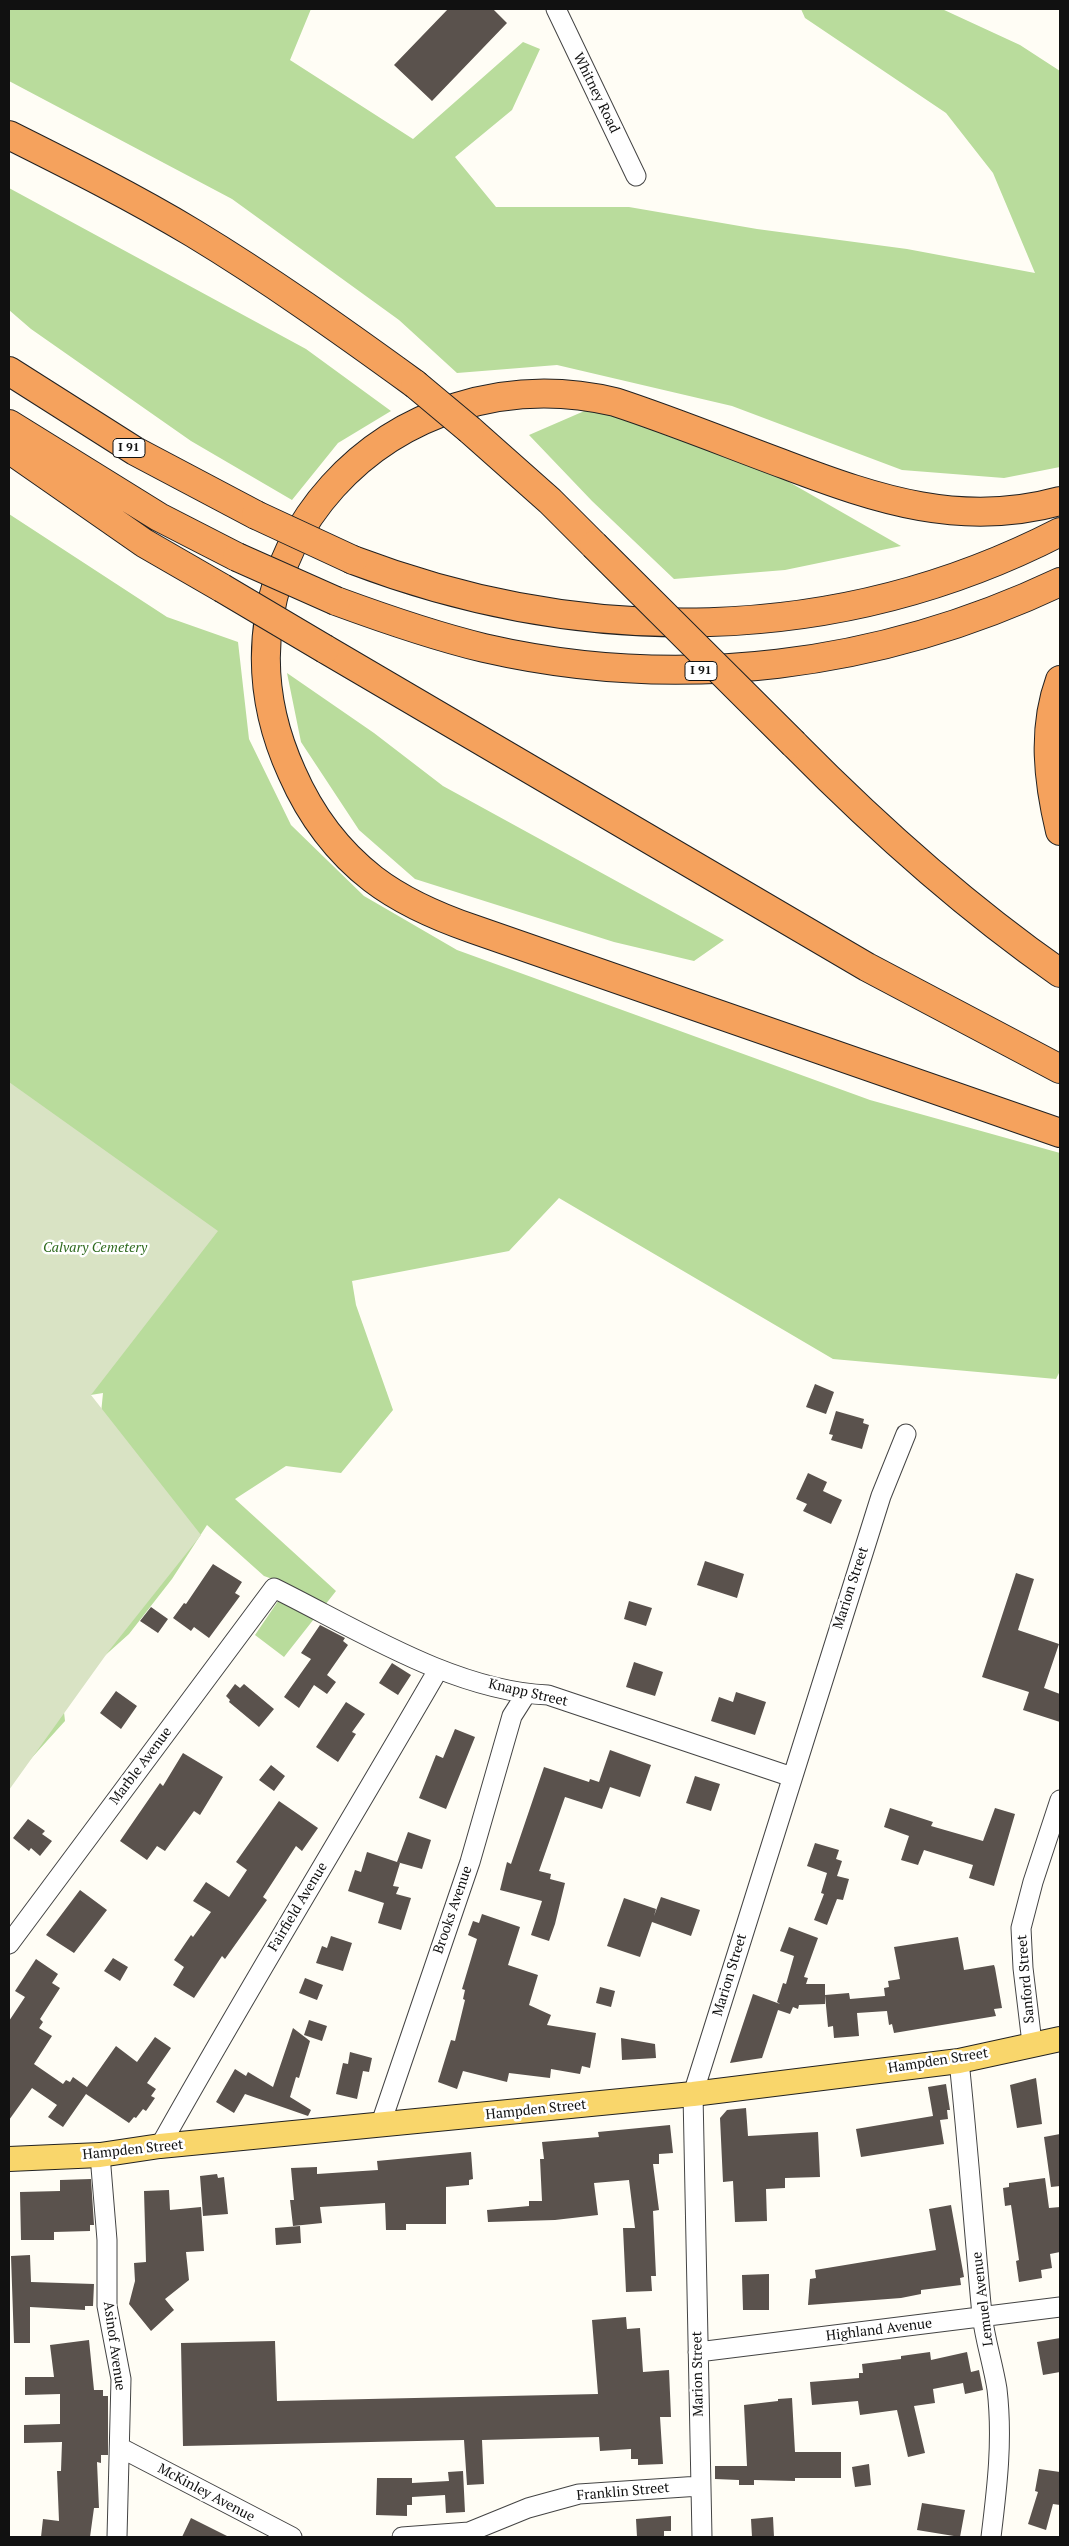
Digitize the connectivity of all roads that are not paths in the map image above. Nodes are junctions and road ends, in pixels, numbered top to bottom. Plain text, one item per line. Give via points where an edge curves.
1 (556, 9) edge
2 (9, 135) edge
3 (636, 176) dead end
4 (9, 371) edge
5 (9, 424) edge
6 (9, 449) edge
7 (1060, 501) edge
8 (1060, 532) edge
9 (1060, 582) edge
10 (1060, 680) edge
11 (1060, 831) edge
12 (1060, 973) edge
13 (1060, 1069) edge
14 (1060, 1133) edge
15 (906, 1434) dead end
16 (274, 1588) joint
17 (438, 1670) junction
18 (526, 1694) junction
19 (792, 1777) junction
20 (1060, 1800) edge
21 (9, 1944) edge
22 (1060, 2039) edge
23 (1032, 2043) junction
24 (959, 2061) junction
25 (694, 2094) junction
26 (380, 2126) junction
27 (160, 2146) junction
28 (100, 2155) junction
29 (9, 2159) edge
30 (1060, 2307) edge
31 (982, 2317) junction
32 (698, 2352) junction
33 (121, 2448) junction
34 (700, 2486) junction
35 (117, 2537) edge
36 (292, 2537) edge
37 (402, 2537) edge
38 (702, 2537) edge
39 (990, 2537) edge

1 - 3 street, Whitney Road
2 - 12 highway, bridge via 192,232 288,294 415,384 550,501 855,805 928,870
4 - 8 highway, I 91, bridge via 135,451 256,516 353,560 415,583 515,608 619,621 720,622 790,615 893,595 992,563
5 - 9 highway, I 91, bridge via 159,516 237,557 336,601 425,632 520,655 626,668 701,671 764,667 909,638 976,617
6 - 13 highway, bridge via 144,543 867,967
7 - 14 highway via 1004,511 930,509 867,495 615,402 580,395 540,393 479,400 427,417 399,432 362,458 336,483 302,528 280,575 271,616 267,660 276,730 294,780 332,840 390,891 424,910 465,926
10 - 11 highway via 1051,713 1048,755
15 - 19 street, Marion Street via 881,1496
16 - 17 street, Knapp Street
16 - 21 street, Marble Avenue
17 - 18 street, Knapp Street
17 - 27 street, Fairfield Avenue
18 - 19 street, Knapp Street via 548,1695
18 - 26 street, Brooks Avenue via 512,1716 470,1862
19 - 25 street, Marion Street
20 - 23 street, Sanford Street via 1021,1928
22 - 23 main road, Hampden Street
23 - 24 main road, Hampden Street
24 - 25 main road, Hampden Street
24 - 31 street, Lemuel Avenue
25 - 26 main road, Hampden Street
25 - 32 street, Marion Street
26 - 27 main road, Hampden Street
27 - 28 main road, Hampden Street
28 - 29 main road, Hampden Street
28 - 33 street, Asinof Avenue via 108,2306 121,2379
30 - 31 street, Highland Avenue
31 - 32 street, Highland Avenue
31 - 39 street, Lemuel Avenue via 996,2389 1000,2431 999,2473
32 - 34 street, Marion Street
33 - 35 street, Asinof Avenue
33 - 36 street, McKinley Avenue
34 - 37 street, Franklin Street via 579,2494 528,2508 469,2532
34 - 38 street, Marion Street

